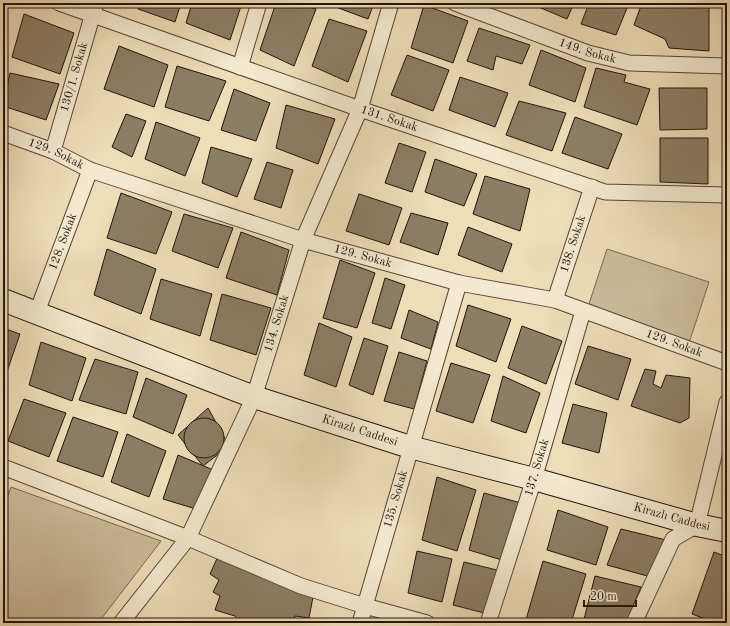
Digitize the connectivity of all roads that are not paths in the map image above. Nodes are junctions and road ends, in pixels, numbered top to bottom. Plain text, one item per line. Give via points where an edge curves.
1 (59, 3) edge
2 (259, 3) edge
3 (391, 3) edge
4 (455, 3) edge
5 (94, 9) edge
6 (727, 66) edge
7 (240, 67) junction
8 (360, 109) junction
9 (3, 133) edge
10 (53, 151) junction
11 (90, 170) junction
12 (592, 187) junction
13 (727, 195) edge
14 (303, 240) junction
15 (459, 283) junction
16 (3, 300) edge
17 (555, 300) junction
18 (583, 311) junction
19 (37, 312) junction
20 (727, 363) edge
21 (254, 397) junction
22 (727, 402) edge
23 (410, 447) junction
24 (3, 467) edge
25 (534, 479) junction
26 (697, 525) junction
27 (727, 531) edge
28 (188, 538) junction
29 (365, 606) junction
30 (121, 623) edge
31 (360, 623) edge
32 (428, 623) edge
33 (488, 623) edge
34 (634, 623) edge

1 - 5 street, 131. Sokak
2 - 7 street
3 - 8 street, 134. Sokak
4 - 6 street, 149. Sokak via 588,53 629,63
5 - 7 street, 131. Sokak
5 - 10 street, 130/1. Sokak
7 - 8 street, 131. Sokak
8 - 12 street, 131. Sokak
8 - 14 street, 134. Sokak
9 - 10 street, 129. Sokak
10 - 11 street, 129. Sokak
11 - 14 street, 129. Sokak
11 - 19 street, 128. Sokak
12 - 13 street, 131. Sokak via 605,192
12 - 17 street, 138. Sokak
14 - 15 street, 129. Sokak
14 - 21 street, 134. Sokak
15 - 17 street, 129. Sokak
15 - 23 street, 135. Sokak
16 - 19 main road, Kirazlı Caddesi
17 - 18 street, 129. Sokak
18 - 20 street, 129. Sokak
18 - 25 street, 137. Sokak
19 - 21 main road, Kirazlı Caddesi
21 - 23 main road, Kirazlı Caddesi
21 - 28 street, 134. Sokak
22 - 26 street
23 - 25 main road, Kirazlı Caddesi
23 - 29 street, 135. Sokak
24 - 28 street
25 - 26 main road, Kirazlı Caddesi
25 - 33 street, 137. Sokak
26 - 27 main road, Kirazlı Caddesi
26 - 34 street via 673,539
28 - 29 street via 301,586
28 - 30 street, 134. Sokak
29 - 31 street, 135. Sokak
29 - 32 street

